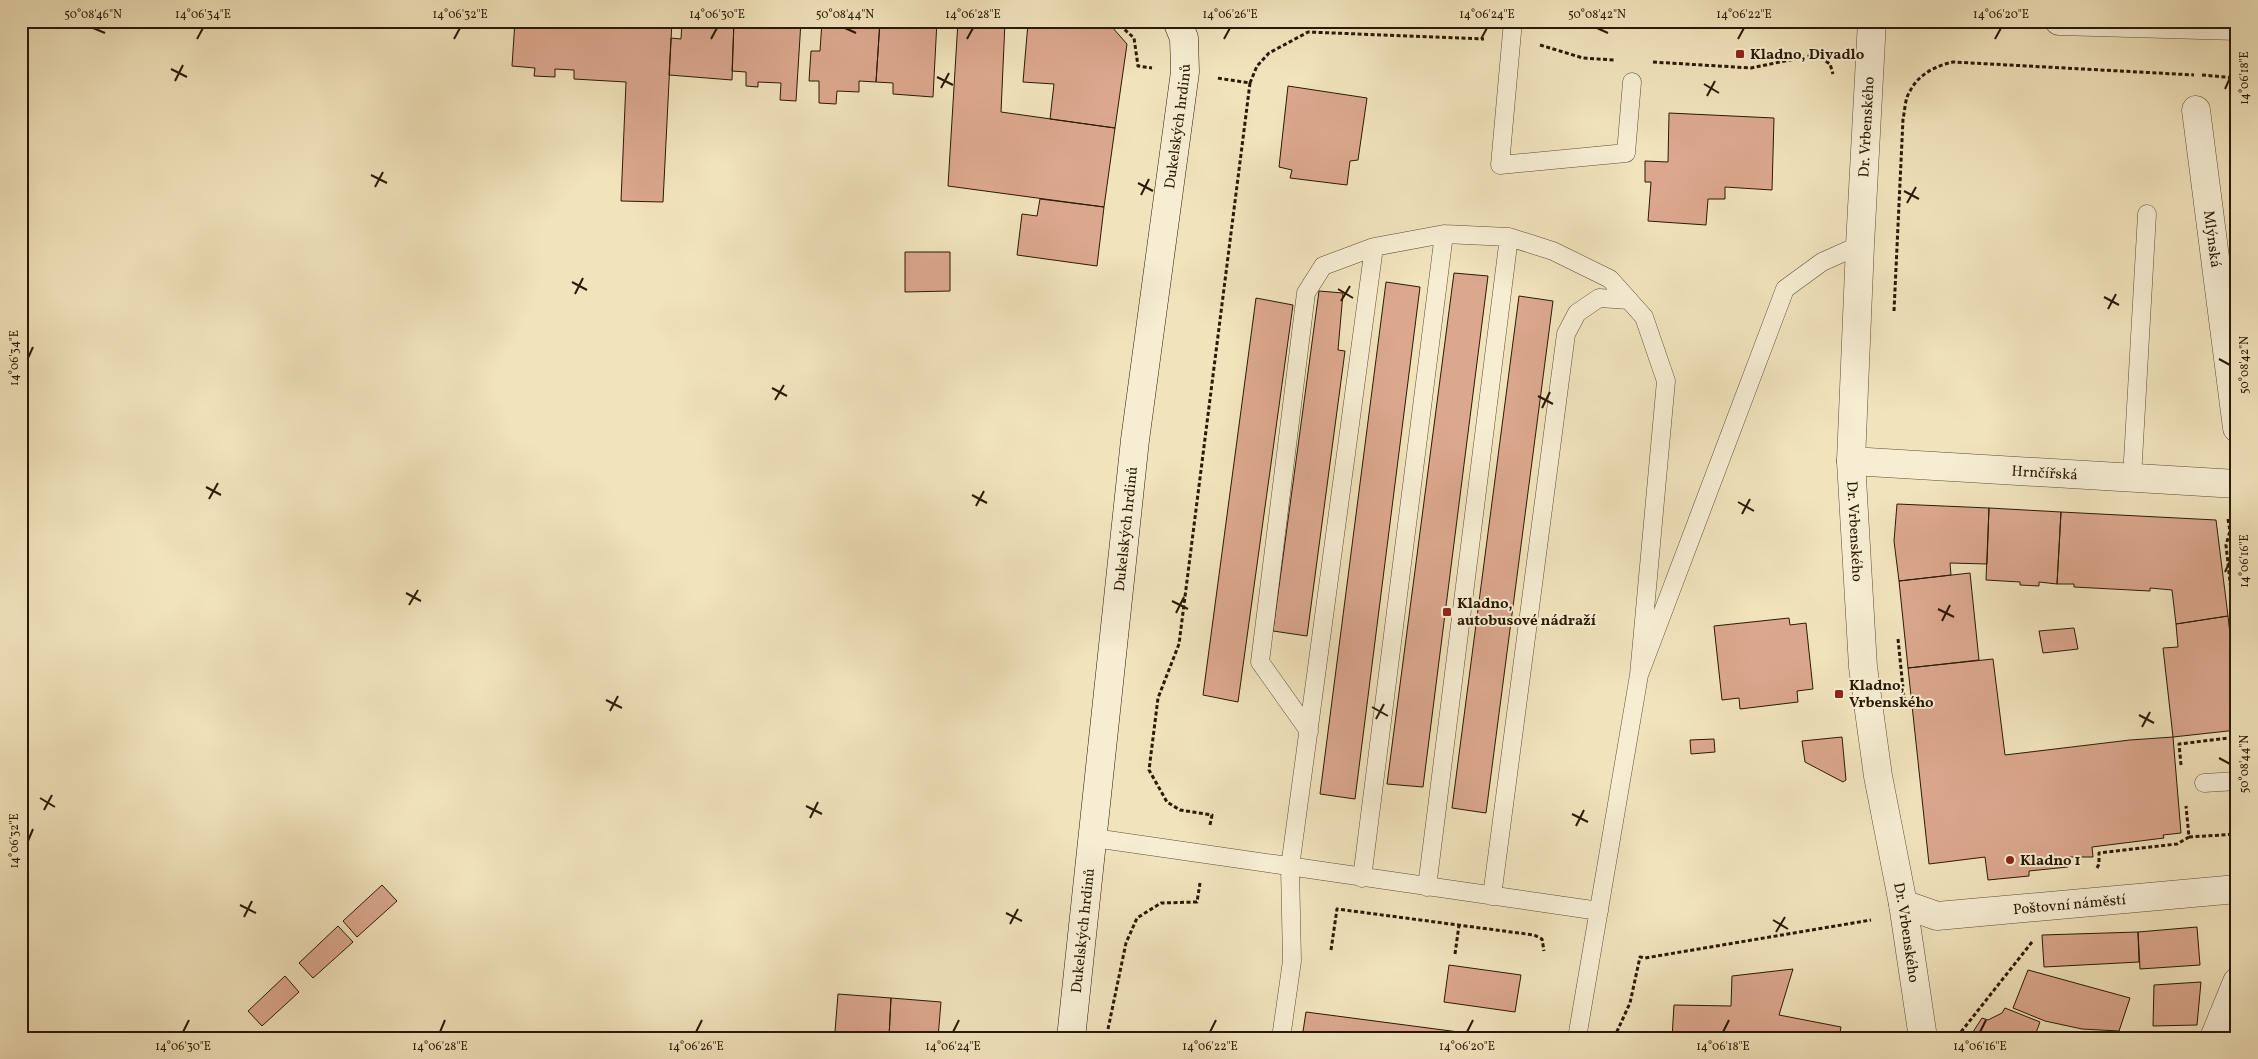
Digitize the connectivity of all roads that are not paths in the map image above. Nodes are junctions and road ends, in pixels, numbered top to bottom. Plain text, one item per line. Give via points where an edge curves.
1 (1178, 21) edge
2 (1514, 21) edge
3 (1872, 21) edge
4 (2059, 21) edge
5 (2237, 26) edge
6 (1632, 82) dead end
7 (2196, 110) dead end
8 (2147, 214) dead end
9 (1444, 234) junction
10 (1509, 237) junction
11 (1860, 245) junction
12 (1374, 247) junction
13 (1629, 300) junction
14 (2237, 428) edge
15 (1851, 461) junction
16 (2132, 478) junction
17 (2237, 484) edge
18 (1639, 674) junction
19 (1309, 731) junction
20 (2237, 781) edge
21 (2204, 783) dead end
22 (1094, 838) junction
23 (1290, 867) junction
24 (1362, 878) junction
25 (1427, 887) junction
26 (2237, 889) edge
27 (1492, 896) junction
28 (1903, 904) junction
29 (1599, 911) junction
30 (2237, 982) edge
31 (1071, 1038) edge
32 (1281, 1038) edge
33 (1577, 1038) edge
34 (1923, 1038) edge
35 (2214, 1038) edge

1 - 22 street, Dukelských hrdinů via 1184,38 1185,72 1135,440
2 - 6 lane via 1500,164 1626,153
3 - 11 street, Dr. Vrbenského
4 - 5 street
7 - 14 street, Mlýnská
8 - 16 lane
9 - 10 lane
9 - 12 lane
9 - 24 lane
10 - 13 lane via 1552,251 1610,279
10 - 25 lane
11 - 15 street, Dr. Vrbenského
11 - 18 lane via 1822,262 1786,289
12 - 19 lane
12 - 19 lane via 1323,266 1306,293 1260,662
13 - 18 lane via 1644,318 1666,381
13 - 27 lane via 1599,298 1577,313 1566,334
15 - 16 street, Hrnčířská
15 - 28 street, Dr. Vrbenského via 1863,667 1878,776
16 - 17 street, Hrnčířská
18 - 29 lane
19 - 23 lane
20 - 21 lane
22 - 23 lane
22 - 31 street, Dukelských hrdinů
23 - 24 lane
23 - 32 lane via 1292,961
24 - 25 lane
25 - 27 lane
26 - 28 street, Poštovní náměstí via 1937,916
27 - 29 lane
28 - 34 street, Dr. Vrbenského
29 - 33 lane
30 - 35 street

